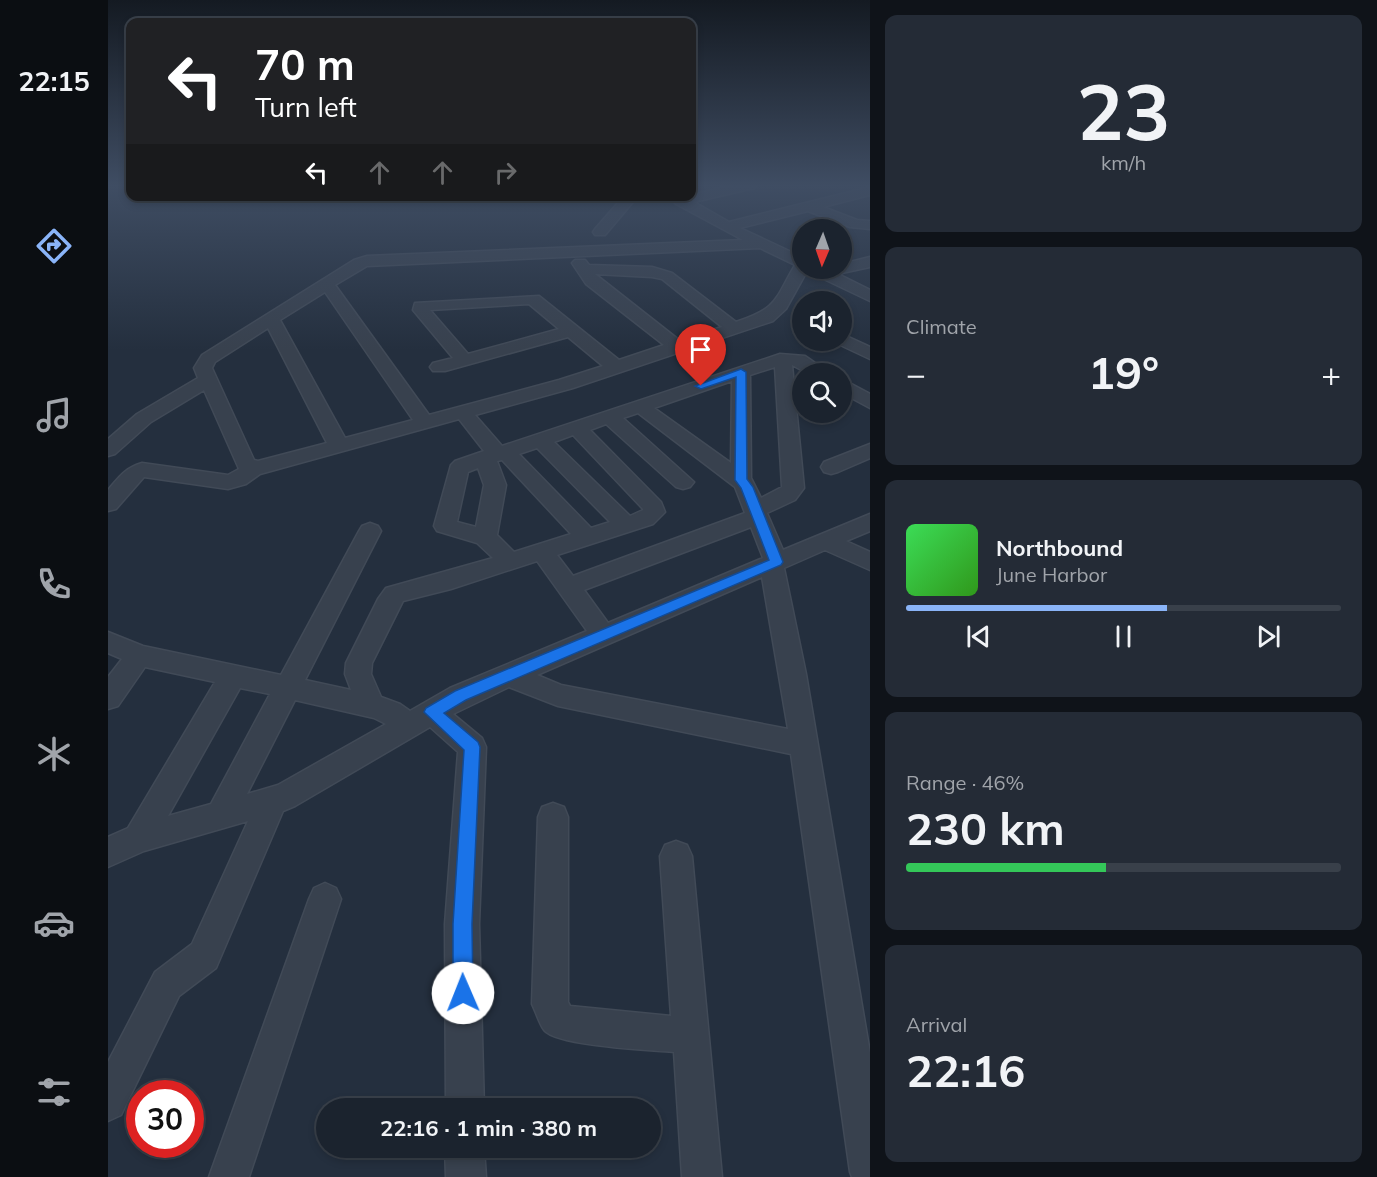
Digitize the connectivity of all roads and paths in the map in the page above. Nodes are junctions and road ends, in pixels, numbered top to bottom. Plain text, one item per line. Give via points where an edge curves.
1 (753, 240) edge
2 (761, 244) junction
3 (575, 252) junction
4 (792, 260) edge
5 (870, 262) edge
6 (852, 266) edge
7 (584, 269) junction
8 (794, 279) edge
9 (834, 279) edge
10 (327, 284) junction
11 (870, 296) edge
12 (272, 319) junction
13 (734, 328) junction
14 (573, 330) junction
15 (852, 344) edge
16 (677, 347) junction
17 (870, 354) edge
18 (783, 359) junction
19 (464, 360) junction
20 (804, 363) edge
21 (439, 367) dead end
22 (616, 367) junction
23 (741, 372) junction
24 (208, 380) junction
25 (852, 391) edge
26 (870, 402) edge
27 (640, 406) junction
28 (463, 412) junction
29 (609, 416) junction
30 (424, 422) junction
31 (576, 427) junction
32 (540, 439) junction
33 (339, 446) junction
34 (108, 450) edge
35 (870, 450) edge
36 (496, 454) junction
37 (831, 467) dead end
38 (254, 468) junction
39 (741, 480) junction
40 (683, 482) dead end
41 (108, 504) edge
42 (757, 513) junction
43 (870, 522) edge
44 (626, 525) junction
45 (370, 531) dead end
46 (485, 537) junction
47 (586, 537) junction
48 (826, 541) junction
49 (542, 552) junction
50 (510, 562) junction
51 (870, 562) edge
52 (774, 563) junction
53 (568, 587) junction
54 (603, 635) junction
55 (108, 642) edge
56 (139, 655) junction
57 (234, 674) junction
58 (509, 675) junction
59 (287, 688) junction
60 (108, 698) edge
61 (371, 706) junction
62 (420, 719) junction
63 (804, 744) junction
64 (273, 800) junction
65 (221, 815) junction
66 (553, 817) dead end
67 (139, 838) junction
68 (109, 848) edge
69 (676, 856) dead end
70 (325, 899) dead end
71 (690, 1036) junction
72 (465, 1098) edge
73 (108, 1102) edge
74 (465, 1158) edge
75 (870, 1172) edge
76 (229, 1177) edge
77 (465, 1177) edge
78 (702, 1177) edge

1 - 2 street
2 - 3 street
2 - 4 street
3 - 7 street
3 - 10 street via 368,261
5 - 6 street
7 - 13 street via 660,274
7 - 16 street via 592,281
8 - 13 street via 775,313
9 - 11 street
10 - 12 street
10 - 30 street
12 - 24 street via 208,359 203,368
12 - 33 street
13 - 16 street
14 - 19 street
14 - 19 street via 538,301 528,298 421,306
14 - 22 street
15 - 17 street
16 - 22 street
18 - 20 street
18 - 23 street
18 - 42 street via 794,488
19 - 21 street
22 - 28 street
23 - 27 street
23 - 39 street
24 - 34 street via 144,418
24 - 38 street via 246,464
25 - 26 street
27 - 29 street
27 - 39 street
28 - 30 street
28 - 36 street
29 - 31 street
29 - 40 street
30 - 33 street
31 - 32 street
31 - 44 street via 653,507 651,516
32 - 36 street
32 - 44 street
33 - 38 street
35 - 37 street
36 - 46 street via 495,485
36 - 46 street via 458,470 444,524 447,529
36 - 47 street
38 - 41 street via 228,482 142,470 134,473
39 - 42 street
42 - 52 street
42 - 53 street
43 - 48 street
44 - 47 street
45 - 59 street
46 - 50 street
47 - 49 street
48 - 51 street
48 - 52 street
49 - 50 street
49 - 53 street
50 - 61 street via 402,591 390,599 358,663 358,674
52 - 54 street
52 - 63 street
53 - 54 street
54 - 58 street
55 - 56 street
56 - 57 street
56 - 60 street
57 - 59 street
57 - 67 street
58 - 62 street
58 - 63 street via 558,694
59 - 61 street
59 - 65 street
61 - 62 street
62 - 64 street
62 - 72 street via 472,747 462,924
63 - 75 street
64 - 65 street
64 - 73 street via 204,956 167,984
65 - 67 street
66 - 71 street via 552,1012 564,1023
67 - 68 street
69 - 71 street
70 - 76 street
71 - 78 street
74 - 77 street

